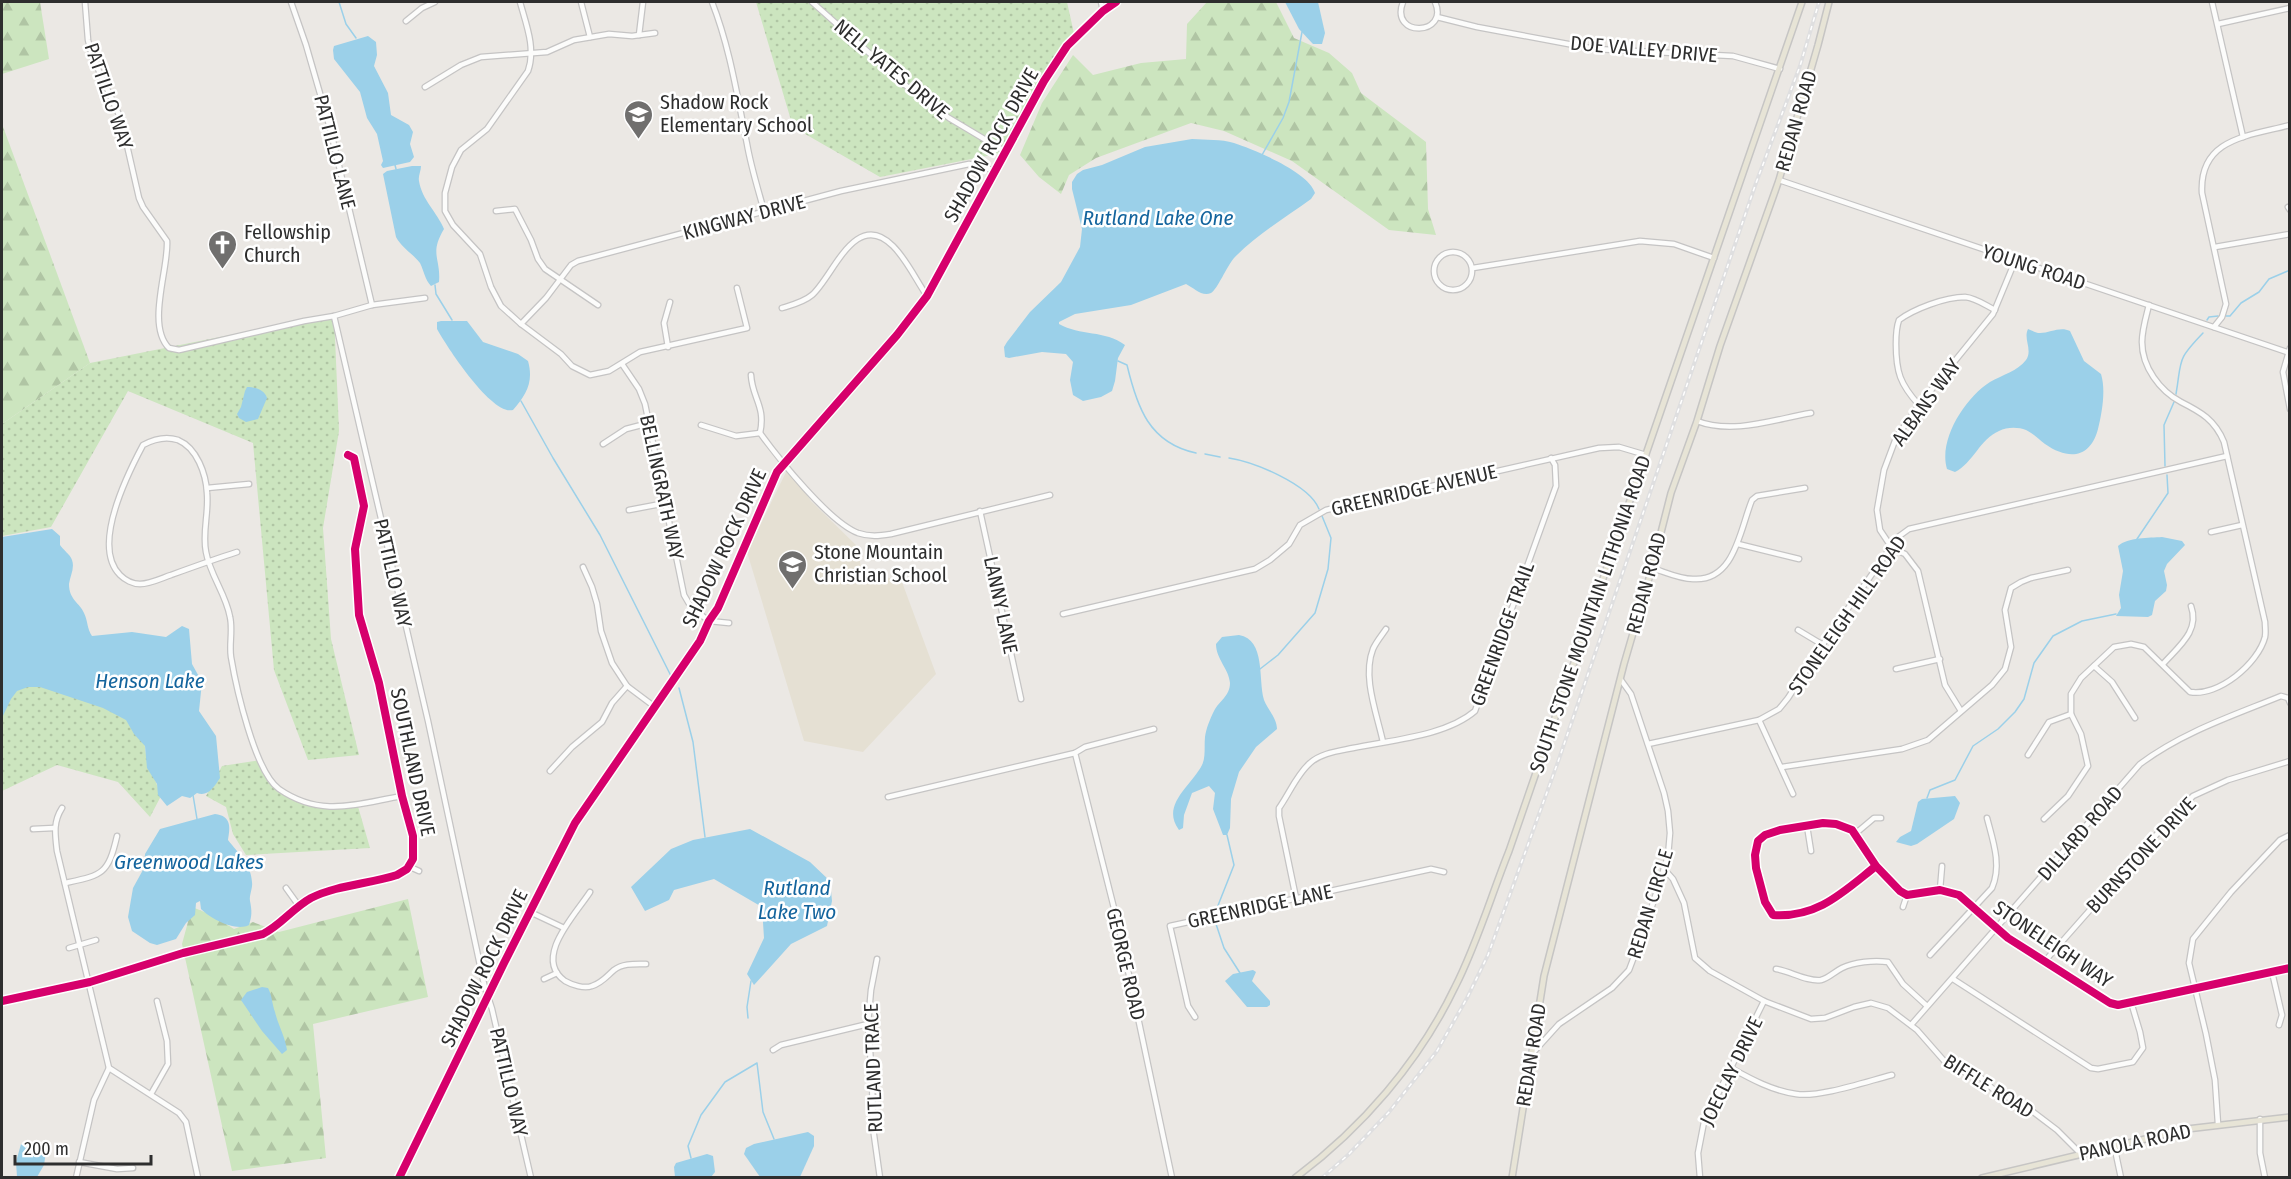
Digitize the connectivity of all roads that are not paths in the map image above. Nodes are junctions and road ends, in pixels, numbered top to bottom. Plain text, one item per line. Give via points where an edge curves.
1 (85, 2) edge
2 (291, 2) edge
3 (435, 2) edge
4 (520, 2) edge
5 (581, 2) edge
6 (643, 2) edge
7 (712, 2) edge
8 (812, 2) edge
9 (1101, 2) edge
10 (1116, 2) edge
11 (1403, 2) edge
12 (1435, 2) edge
13 (1802, 2) edge
14 (1829, 2) edge
15 (2212, 2) edge
16 (2289, 8) edge
17 (1103, 11) junction
18 (1437, 17) junction
19 (406, 21) dead end
20 (2217, 24) junction
21 (655, 33) dead end
22 (639, 35) junction
23 (590, 37) junction
24 (532, 53) junction
25 (1780, 69) junction
26 (425, 87) dead end
27 (2289, 125) edge
28 (2243, 137) junction
29 (1006, 152) junction
30 (995, 171) junction
31 (1779, 180) junction
32 (496, 211) dead end
33 (764, 211) junction
34 (2289, 234) edge
35 (2215, 247) junction
36 (1714, 258) junction
37 (2015, 261) junction
38 (1473, 268) junction
39 (560, 280) junction
40 (737, 288) dead end
41 (927, 296) junction
42 (424, 298) dead end
43 (670, 302) dead end
44 (372, 305) junction
45 (598, 305) dead end
46 (2149, 305) junction
47 (782, 308) dead end
48 (1995, 310) junction
49 (334, 316) junction
50 (520, 324) junction
51 (2214, 327) junction
52 (668, 347) junction
53 (2289, 351) edge
54 (622, 364) junction
55 (751, 375) dead end
56 (1919, 405) junction
57 (2289, 409) edge
58 (1811, 413) dead end
59 (1697, 421) junction
60 (649, 423) junction
61 (701, 426) dead end
62 (760, 433) junction
63 (603, 444) dead end
64 (348, 454) dead end
65 (1646, 455) junction
66 (2228, 456) junction
67 (1551, 458) junction
68 (782, 464) junction
69 (249, 484) dead end
70 (207, 488) junction
71 (1805, 488) dead end
72 (1050, 495) dead end
73 (666, 503) junction
74 (629, 510) dead end
75 (980, 511) junction
76 (2242, 525) junction
77 (2211, 532) dead end
78 (1738, 544) junction
79 (1892, 548) junction
80 (237, 552) dead end
81 (1799, 559) dead end
82 (209, 562) junction
83 (583, 567) dead end
84 (1652, 568) junction
85 (2068, 570) dead end
86 (2191, 606) dead end
87 (1063, 614) dead end
88 (709, 621) junction
89 (729, 623) dead end
90 (1386, 629) dead end
91 (1798, 630) dead end
92 (1823, 645) junction
93 (1940, 659) junction
94 (2163, 663) junction
95 (2094, 666) junction
96 (1896, 669) dead end
97 (1621, 680) junction
98 (627, 686) junction
99 (1021, 699) dead end
100 (2289, 701) edge
101 (655, 707) junction
102 (1961, 711) junction
103 (2071, 714) junction
104 (2135, 718) dead end
105 (1760, 720) junction
106 (1154, 729) dead end
107 (1383, 742) junction
108 (1648, 744) junction
109 (1075, 753) junction
110 (2028, 755) dead end
111 (2289, 760) edge
112 (1782, 767) junction
113 (550, 771) dead end
114 (1793, 794) dead end
115 (402, 796) junction
116 (888, 797) dead end
117 (62, 808) dead end
118 (1881, 818) dead end
119 (1987, 818) dead end
120 (2044, 819) dead end
121 (1807, 826) junction
122 (54, 828) junction
123 (33, 829) dead end
124 (1855, 834) junction
125 (2289, 835) edge
126 (117, 836) dead end
127 (1811, 851) dead end
128 (408, 866) junction
129 (1876, 866) junction
130 (1942, 866) dead end
131 (1664, 869) junction
132 (419, 871) dead end
133 (1444, 872) dead end
134 (65, 883) junction
135 (286, 888) dead end
136 (1940, 890) junction
137 (590, 892) dead end
138 (1906, 895) junction
139 (1296, 898) junction
140 (299, 906) junction
141 (1903, 907) dead end
142 (1973, 908) junction
143 (530, 912) junction
144 (564, 928) junction
145 (1996, 928) junction
146 (96, 940) dead end
147 (81, 944) junction
148 (69, 948) dead end
149 (1930, 955) dead end
150 (878, 959) dead end
151 (2044, 962) junction
152 (646, 964) dead end
153 (2289, 968) edge
154 (1776, 969) dead end
155 (2272, 972) junction
156 (557, 973) junction
157 (544, 979) dead end
158 (1953, 979) junction
159 (90, 982) junction
160 (2195, 988) junction
161 (488, 997) junction
162 (2, 1001) edge
163 (157, 1001) dead end
164 (1764, 1001) junction
165 (2131, 1002) junction
166 (1927, 1006) junction
167 (1195, 1017) dead end
168 (868, 1024) junction
169 (1911, 1025) junction
170 (2279, 1025) dead end
171 (772, 1050) dead end
172 (1531, 1055) junction
173 (109, 1068) junction
174 (1731, 1068) junction
175 (1892, 1075) dead end
176 (151, 1094) junction
177 (2289, 1117) edge
178 (2259, 1119) junction
179 (2218, 1124) junction
180 (2114, 1145) junction
181 (2080, 1153) junction
182 (79, 1162) junction
183 (133, 1168) dead end
184 (76, 1178) edge
185 (198, 1178) edge
186 (399, 1178) edge
187 (531, 1178) edge
188 (880, 1178) edge
189 (1172, 1178) edge
190 (1295, 1178) edge
191 (1512, 1178) edge
192 (1700, 1178) edge
193 (1982, 1178) edge
194 (2121, 1178) edge
195 (2265, 1178) edge

1 - 49 street, PATTILLO WAY via 92,56 121,119 142,207 167,241 159,304 165,344 180,350
2 - 44 street, PATTILLO LANE via 330,128
3 - 19 street
4 - 24 street
5 - 23 street
6 - 22 street
7 - 33 street via 725,38
8 - 29 street, NELL YATES DRIVE via 912,91
9 - 17 street
10 - 17 street, SHADOW ROCK DRIVE
11 - 18 street via 1401,15 1413,28 1425,28
12 - 18 street
13 - 25 main road, SOUTH STONE MOUNTAIN LITHONIA ROAD
14 - 31 main road, REDAN ROAD
15 - 20 street
16 - 20 street
17 - 29 street, SHADOW ROCK DRIVE via 1067,46
18 - 25 street, DOE VALLEY DRIVE via 1595,49 1733,56
20 - 28 street
21 - 22 street
22 - 23 street
23 - 24 street via 547,52
24 - 26 street via 472,60
24 - 50 street via 528,71 492,123 461,150 448,180 444,202 453,225 480,254 501,306
25 - 36 main road, SOUTH STONE MOUNTAIN LITHONIA ROAD
27 - 28 street
28 - 35 street via 2218,148 2203,173 2202,193
29 - 30 street, SHADOW ROCK DRIVE
30 - 33 street, KINGWAY DRIVE via 964,165
30 - 41 street, SHADOW ROCK DRIVE
31 - 37 street, YOUNG ROAD
31 - 59 main road, REDAN ROAD
32 - 39 street via 515,209 540,262
33 - 39 street, KINGWAY DRIVE via 578,261
34 - 35 street
35 - 51 street via 2226,304
36 - 38 street via 1674,244 1640,241
36 - 65 main road, SOUTH STONE MOUNTAIN LITHONIA ROAD
37 - 46 street, YOUNG ROAD
37 - 48 street, ALBANS WAY
38 - 38 street via 1461,254 1452,252 1438,258 1434,271 1441,288 1454,290 1466,285
39 - 45 street
39 - 50 street, KINGWAY DRIVE
40 - 52 street via 747,328
41 - 47 street via 892,245 881,238 868,237 855,240 846,249 813,295
41 - 68 street, SHADOW ROCK DRIVE
42 - 44 street
43 - 52 street via 664,323
44 - 49 street
46 - 51 street, YOUNG ROAD
46 - 66 street via 2142,342 2147,365 2168,393 2210,419 2222,435
48 - 56 street, ALBANS WAY
48 - 56 street via 1963,297 1922,306 1899,320 1896,363 1902,383
49 - 161 street, PATTILLO WAY
50 - 54 street via 583,372 601,374
51 - 53 street, YOUNG ROAD
52 - 54 street via 640,352
53 - 57 street via 2283,372
54 - 60 street, BELLINGRATH WAY via 639,389
55 - 62 street via 763,416
56 - 79 street, ALBANS WAY via 1896,438 1884,470 1877,516 1880,530
58 - 59 street via 1737,426
59 - 84 main road, REDAN ROAD via 1671,493
60 - 63 street via 626,429
60 - 73 street, BELLINGRATH WAY
61 - 62 street via 736,436
62 - 68 street
64 - 115 street, SOUTHLAND DRIVE via 354,458 364,506 355,549 359,615 379,683
65 - 67 street, GREENRIDGE AVENUE via 1619,447
65 - 190 main road, SOUTH STONE MOUNTAIN LITHONIA ROAD via 1509,851 1455,988 1396,1080 1342,1139
66 - 76 street
66 - 79 street, STONELEIGH HILL ROAD via 1915,526 1898,537
67 - 87 street, GREENRIDGE AVENUE via 1326,510 1300,525 1289,544 1255,569
67 - 107 street, GREENRIDGE TRAIL via 1556,486 1475,711 1463,722
68 - 75 street via 840,522 867,536 900,532
68 - 88 street, SHADOW ROCK DRIVE via 754,520 726,594
69 - 70 street
70 - 82 street via 205,537
70 - 82 street via 200,464 188,445 170,438 143,445 111,522 108,548 114,569 135,584
71 - 78 street via 1752,500
72 - 75 street
73 - 74 street
73 - 88 street, BELLINGRATH WAY via 684,595 691,607
75 - 99 street, LANNY LANE
76 - 77 street
76 - 94 street via 2265,622 2265,637 2253,659 2220,687 2195,693
78 - 81 street
78 - 84 street via 1722,569 1704,579 1684,578
79 - 92 street, STONELEIGH HILL ROAD
79 - 93 street, ALBANS WAY via 1905,554 1918,571
80 - 82 street
82 - 115 street via 230,617 231,656 238,693 269,779 287,793 333,808
83 - 98 street via 597,604 606,648
84 - 97 main road, REDAN ROAD
85 - 102 street via 2031,578 2011,588 2005,610 2010,637 2008,663 1997,680
86 - 94 street via 2194,622 2190,633
88 - 89 street
88 - 101 street, SHADOW ROCK DRIVE
90 - 107 street via 1373,648 1370,662 1370,681
91 - 92 street
92 - 105 street, STONELEIGH HILL ROAD via 1784,704
93 - 96 street
93 - 102 street, ALBANS WAY via 1946,685
94 - 95 street via 2144,647 2131,644 2114,646
95 - 103 street via 2071,694
95 - 104 street via 2112,682
97 - 108 street, REDAN CIRCLE via 1631,694
97 - 172 main road, REDAN ROAD via 1544,976
98 - 101 street
98 - 113 street via 602,722
100 - 145 street, DILLARD ROAD via 2281,696 2206,726 2140,764
101 - 143 street, SHADOW ROCK DRIVE via 575,823
102 - 112 street via 1938,733 1909,748
103 - 110 street via 2049,722
103 - 120 street via 2081,734 2088,766 2068,796
105 - 108 street, STONELEIGH HILL ROAD
105 - 112 street
106 - 109 street
107 - 139 street, GREENRIDGE TRAIL via 1312,761 1280,808
108 - 131 street, REDAN CIRCLE via 1668,811 1670,843
109 - 116 street
109 - 189 street, GEORGE ROAD via 1119,928
111 - 151 street, BURNSTONE DRIVE via 2193,796
112 - 114 street
115 - 128 street, SOUTHLAND DRIVE via 414,843 413,860
117 - 122 street
118 - 124 street via 1874,818
119 - 142 street via 1998,869 1992,888
121 - 124 street via 1836,824
121 - 127 street
121 - 129 street via 1780,830 1758,841 1755,855 1761,889 1773,915 1787,916 1829,903
122 - 123 street
122 - 134 street
124 - 129 street
125 - 160 street via 2255,866 2199,929 2189,963
126 - 134 street via 105,869
128 - 132 street
128 - 140 street, SOUTHLAND DRIVE via 397,875 323,893
129 - 138 street
130 - 136 street
131 - 164 street, BIFFLE ROAD via 1684,903 1695,958 1710,971
131 - 172 street, REDAN CIRCLE via 1629,970 1612,988 1559,1024
133 - 139 street, GREENRIDGE LANE via 1431,869
134 - 147 street
135 - 140 street
136 - 138 street
136 - 142 street, STONELEIGH WAY via 1959,895
137 - 144 street
138 - 141 street
139 - 167 street, GREENRIDGE LANE via 1170,926 1188,1006
140 - 159 street, SOUTHLAND DRIVE via 262,934
142 - 145 street, STONELEIGH WAY
142 - 149 street
143 - 144 street
143 - 161 street, SHADOW ROCK DRIVE
144 - 156 street via 553,955
145 - 151 street, STONELEIGH WAY
145 - 158 street, DILLARD ROAD
146 - 147 street
147 - 148 street
147 - 159 street
150 - 168 street, RUTLAND TRACE
151 - 165 street, STONELEIGH WAY via 2110,1003
152 - 156 street via 619,967 589,988 569,983
153 - 155 street, STONELEIGH WAY
154 - 166 street via 1820,980 1843,967 1876,960 1888,962 1903,984
155 - 160 street, STONELEIGH WAY
155 - 170 street via 2283,1015
156 - 157 street
158 - 165 street via 2098,1069 2133,1062 2143,1048
158 - 166 street, DILLARD ROAD
159 - 162 street, SOUTHLAND DRIVE
159 - 173 street
160 - 165 street, STONELEIGH WAY
160 - 179 street via 2215,1080
161 - 186 street, SHADOW ROCK DRIVE
161 - 187 street, PATTILLO WAY
163 - 176 street via 167,1041 168,1065
164 - 169 street, BIFFLE ROAD via 1811,1019 1825,1018 1854,1006 1878,1004
164 - 174 street, JOECLAY DRIVE
166 - 169 street, DILLARD ROAD
168 - 171 street
168 - 188 street, RUTLAND TRACE via 873,1128
169 - 181 street, BIFFLE ROAD via 1946,1063 1980,1077 2032,1111
172 - 191 main road, REDAN ROAD
173 - 176 street
173 - 182 street via 94,1100
174 - 175 street via 1797,1095
174 - 192 street, JOECLAY DRIVE via 1700,1136
176 - 185 street via 186,1122
177 - 178 main road, PANOLA ROAD
178 - 179 main road, PANOLA ROAD
178 - 195 street
179 - 180 main road, PANOLA ROAD
180 - 181 main road, PANOLA ROAD
180 - 194 street
181 - 193 main road, PANOLA ROAD
182 - 183 street
182 - 184 street

